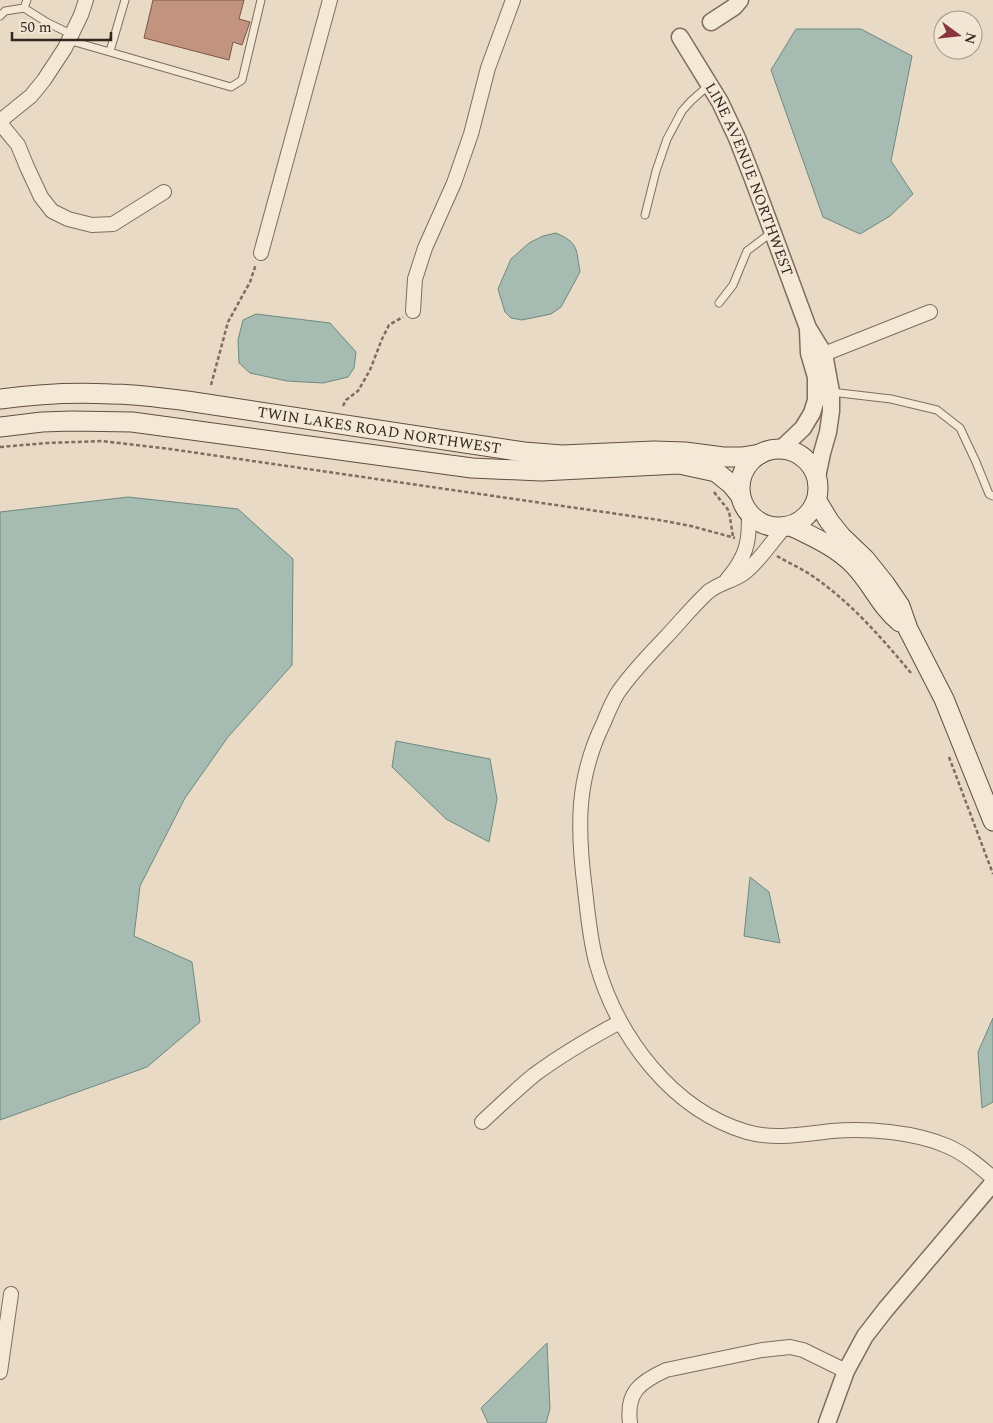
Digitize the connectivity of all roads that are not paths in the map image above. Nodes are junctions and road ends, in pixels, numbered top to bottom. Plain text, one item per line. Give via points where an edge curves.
1 (27, 0) edge
2 (86, 0) edge
3 (125, 0) edge
4 (261, 0) edge
5 (330, 0) edge
6 (513, 0) edge
7 (740, 0) edge
8 (24, 8) junction
9 (0, 16) edge
10 (710, 22) dead end
11 (70, 37) junction
12 (680, 37) dead end
13 (110, 51) junction
14 (710, 85) junction
15 (0, 122) edge
16 (164, 192) dead end
17 (645, 215) dead end
18 (773, 232) junction
19 (261, 254) road end
20 (719, 303) dead end
21 (413, 311) road end
22 (930, 312) dead end
23 (808, 328) junction
24 (824, 354) junction
25 (831, 392) junction
26 (0, 399) edge
27 (0, 426) edge
28 (780, 449) junction
29 (760, 454) junction
30 (817, 477) junction
31 (740, 496) junction
32 (993, 496) edge
33 (817, 501) junction
34 (749, 514) junction
35 (788, 527) junction
36 (726, 581) junction
37 (908, 629) junction
38 (993, 822) edge
39 (620, 1022) junction
40 (482, 1122) dead end
41 (993, 1178) edge
42 (993, 1183) edge
43 (11, 1294) dead end
44 (846, 1371) junction
45 (0, 1372) edge
46 (630, 1423) edge
47 (827, 1423) edge

1 - 8 lane
2 - 11 street
3 - 13 lane
4 - 13 lane via 242,80 231,87
5 - 19 street
6 - 21 street via 488,68 454,183 420,263 415,279
7 - 10 street
8 - 9 lane via 5,11
8 - 11 lane
11 - 13 lane
11 - 15 street via 31,96
12 - 14 street, LINE AVENUE NORTHWEST
14 - 17 lane via 682,111 667,139
14 - 18 street, LINE AVENUE NORTHWEST via 737,138
15 - 16 street via 18,145 41,197 52,211 68,219 92,225 113,224
18 - 20 lane via 747,251 733,284
18 - 23 street, LINE AVENUE NORTHWEST
22 - 24 street
23 - 24 street, LINE AVENUE NORTHWEST
23 - 28 street, LINE AVENUE NORTHWEST via 809,353 816,377 816,400 803,428
24 - 25 street, LINE AVENUE NORTHWEST
25 - 30 street, LINE AVENUE NORTHWEST via 828,432
25 - 32 lane via 890,399 937,410 960,428 989,494
26 - 29 main road, TWIN LAKES ROAD NORTHWEST via 79,393 149,396 562,455 654,450 723,457
27 - 31 main road, TWIN LAKES ROAD NORTHWEST via 72,420 132,422 472,468 541,471 679,464 716,472
28 - 29 main road
28 - 30 main road via 804,457
29 - 31 main road via 750,461 744,472
30 - 33 main road
31 - 34 main road
33 - 35 main road via 802,521
33 - 37 main road via 841,536 885,584 900,606
34 - 35 main road via 771,527
34 - 36 street via 748,542 740,562
35 - 36 street via 745,572
35 - 37 main road via 831,546 854,565 890,614
36 - 39 street via 700,600 628,678 588,760 580,802 588,918 596,962
37 - 38 main road via 944,698
39 - 40 street via 585,1040 535,1075
39 - 41 street via 651,1066 669,1085 703,1113 728,1125 749,1133 771,1136 853,1130 907,1135 948,1146
42 - 44 street via 886,1309 865,1336
43 - 45 street
44 - 46 street via 790,1347 666,1370 640,1385 633,1395
44 - 47 street

